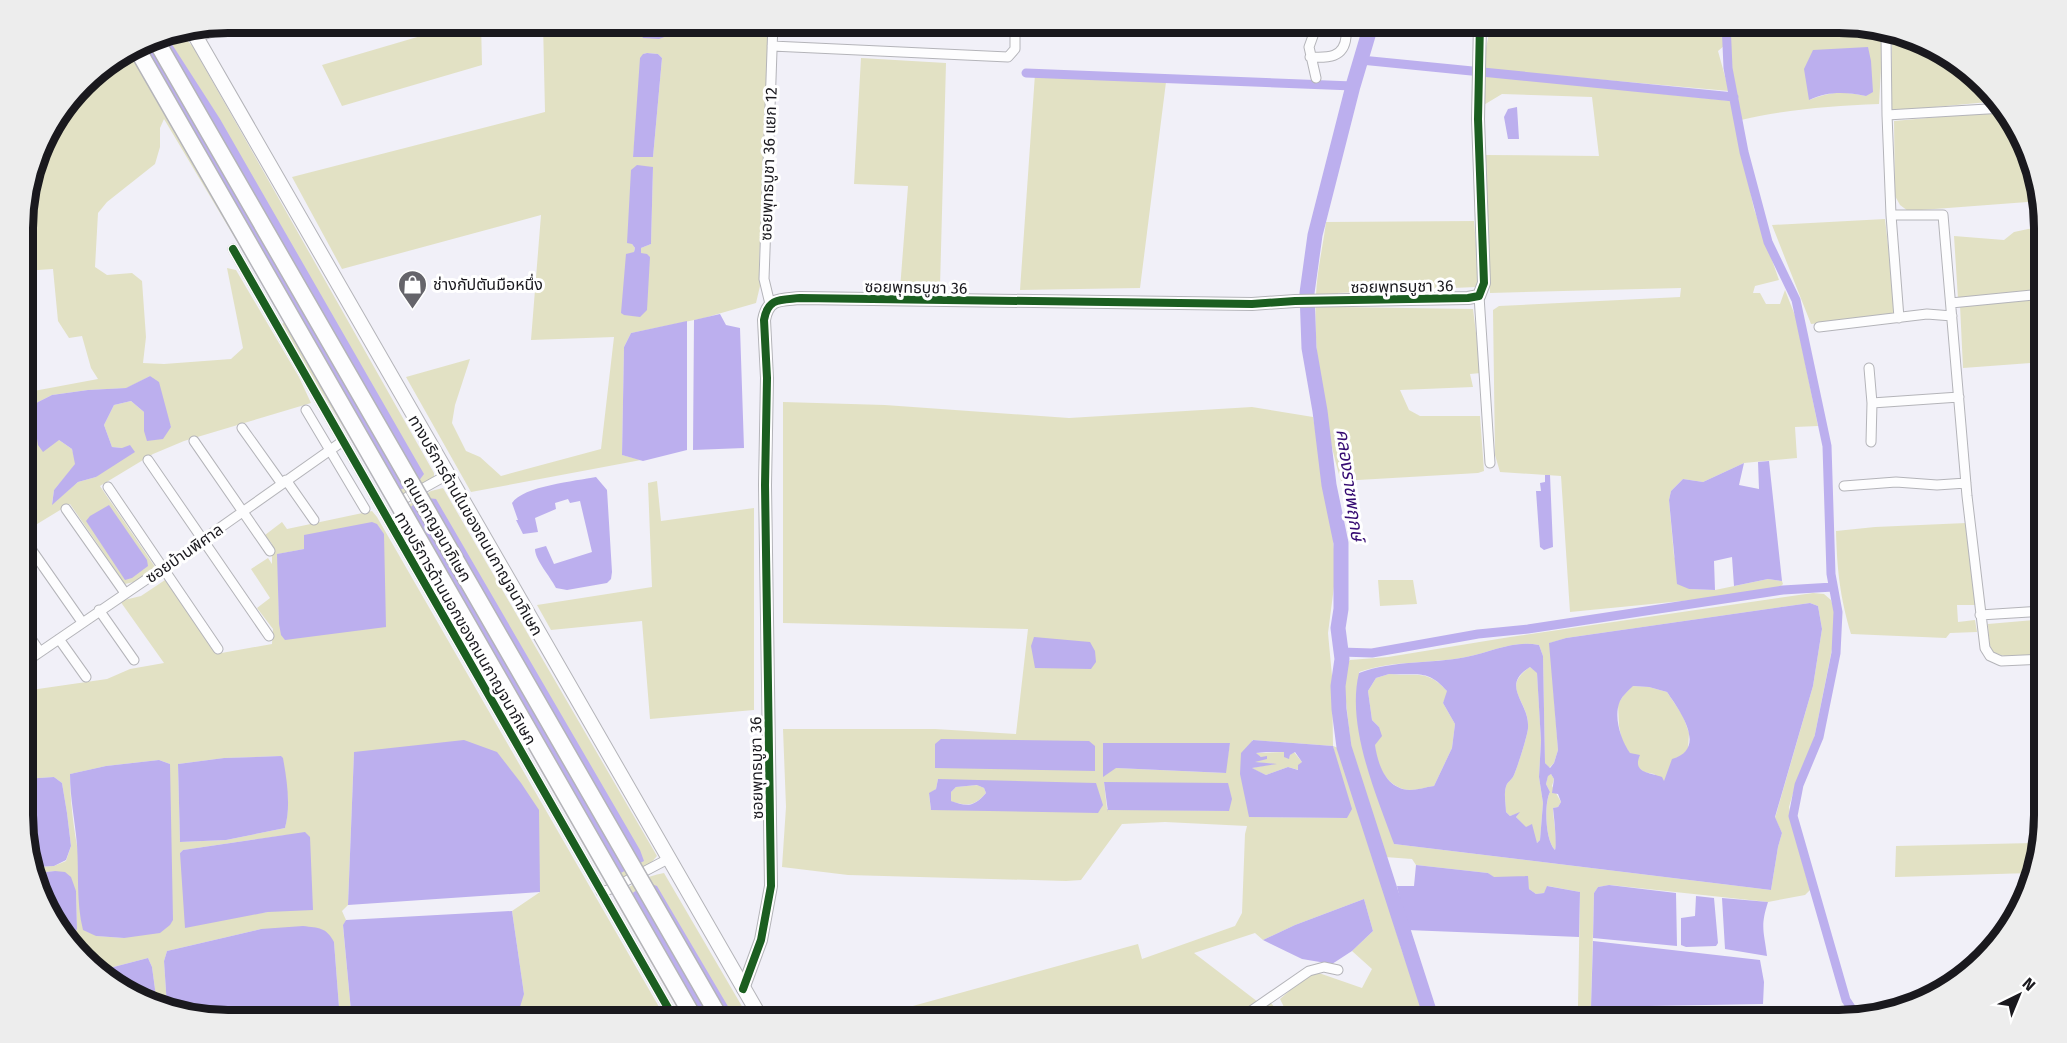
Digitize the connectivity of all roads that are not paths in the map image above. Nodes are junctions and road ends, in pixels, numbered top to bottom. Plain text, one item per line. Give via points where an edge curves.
1 (773, 33) edge
2 (1016, 33) edge
3 (1314, 33) edge
4 (1480, 33) edge
5 (196, 36) edge
6 (1346, 37) dead end
7 (1886, 39) edge
8 (159, 46) edge
9 (772, 46) junction
10 (140, 55) edge
11 (1310, 57) junction
12 (1316, 78) dead end
13 (1994, 109) edge
14 (1887, 116) junction
15 (1890, 215) junction
16 (233, 249) dead end
17 (2034, 295) edge
18 (1479, 296) junction
19 (1951, 303) junction
20 (770, 304) junction
21 (1952, 316) junction
22 (1899, 318) junction
23 (1819, 327) dead end
24 (1869, 368) dead end
25 (1959, 397) junction
26 (1872, 403) junction
27 (306, 410) dead end
28 (242, 428) dead end
29 (194, 441) dead end
30 (343, 441) junction
31 (1871, 442) dead end
32 (331, 450) junction
33 (148, 460) dead end
34 (1490, 463) dead end
35 (447, 475) junction
36 (284, 482) junction
37 (1966, 483) junction
38 (1844, 486) dead end
39 (108, 487) dead end
40 (66, 509) dead end
41 (365, 509) dead end
42 (383, 511) junction
43 (243, 512) junction
44 (314, 520) dead end
45 (203, 540) junction
46 (270, 551) dead end
47 (33, 552) edge
48 (163, 568) junction
49 (125, 593) junction
50 (99, 610) junction
51 (2034, 612) edge
52 (1980, 615) junction
53 (82, 622) junction
54 (268, 636) dead end
55 (59, 639) junction
56 (33, 642) edge
57 (218, 649) dead end
58 (40, 652) junction
59 (33, 657) edge
60 (134, 660) dead end
61 (2034, 660) edge
62 (86, 677) dead end
63 (668, 859) junction
64 (601, 892) junction
65 (1338, 970) dead end
66 (743, 989) junction
67 (669, 1010) edge
68 (689, 1010) edge
69 (715, 1010) edge
70 (756, 1010) edge
71 (1252, 1010) edge

1 - 9 street, ซอยพุทธบูชา 36 แยก 12
2 - 9 street via 1015,49 1008,57
3 - 11 street
4 - 18 street via 1484,283
5 - 35 main road, ทางบริการด้านในของถนนกาญจนาภิเษก
6 - 11 street via 1345,45 1331,58
7 - 14 street
8 - 69 highway, ถนนกาญจนาภิเษก, bridge
9 - 20 street, ซอยพุทธบูชา 36 แยก 12 via 764,279
10 - 68 highway, ถนนกาญจนาภิเษก, bridge
11 - 12 street
13 - 14 street
14 - 15 street
15 - 19 street via 1943,215
15 - 22 street
16 - 30 street, ทางบริการด้านนอกของถนนกาญจนาภิเษก
17 - 19 street
18 - 20 street, ซอยพุทธบูชา 36 via 1252,304 800,298
18 - 34 street
19 - 21 street
20 - 66 street, ซอยพุทธบูชา 36 via 764,320 771,886 761,940
21 - 22 street
21 - 25 street
22 - 23 street
24 - 26 street
25 - 26 street
25 - 37 street
26 - 31 street
27 - 32 street
28 - 36 street
29 - 43 street
30 - 32 street, ซอยบ้านพิศาล
30 - 42 street, ทางบริการด้านนอกของถนนกาญจนาภิเษก
32 - 36 street, ซอยบ้านพิศาล
32 - 41 street
33 - 45 street
35 - 42 street
35 - 63 main road, ทางบริการด้านในของถนนกาญจนาภิเษก
36 - 43 street, ซอยบ้านพิศาล
36 - 44 street
37 - 38 street
37 - 52 street
39 - 48 street
40 - 49 street
42 - 64 street, ทางบริการด้านนอกของถนนกาญจนาภิเษก
43 - 45 street, ซอยบ้านพิศาล
43 - 46 street
45 - 48 street, ซอยบ้านพิศาล
45 - 54 street
47 - 53 street
48 - 49 street, ซอยบ้านพิศาล
48 - 57 street
49 - 50 street, ซอยบ้านพิศาล
50 - 53 street, ซอยบ้านพิศาล
50 - 60 street
51 - 52 street
52 - 61 street via 1990,656 2001,661
53 - 55 street, ซอยบ้านพิศาล
55 - 58 street, ซอยบ้านพิศาล
55 - 62 street
56 - 58 street
58 - 59 street, ซอยบ้านพิศาล
63 - 64 street
63 - 66 main road, ทางบริการด้านในของถนนกาญจนาภิเษก
64 - 67 street, ทางบริการด้านนอกของถนนกาญจนาภิเษก
65 - 71 street via 1309,971
66 - 70 main road, ทางบริการด้านในของถนนกาญจนาภิเษก

